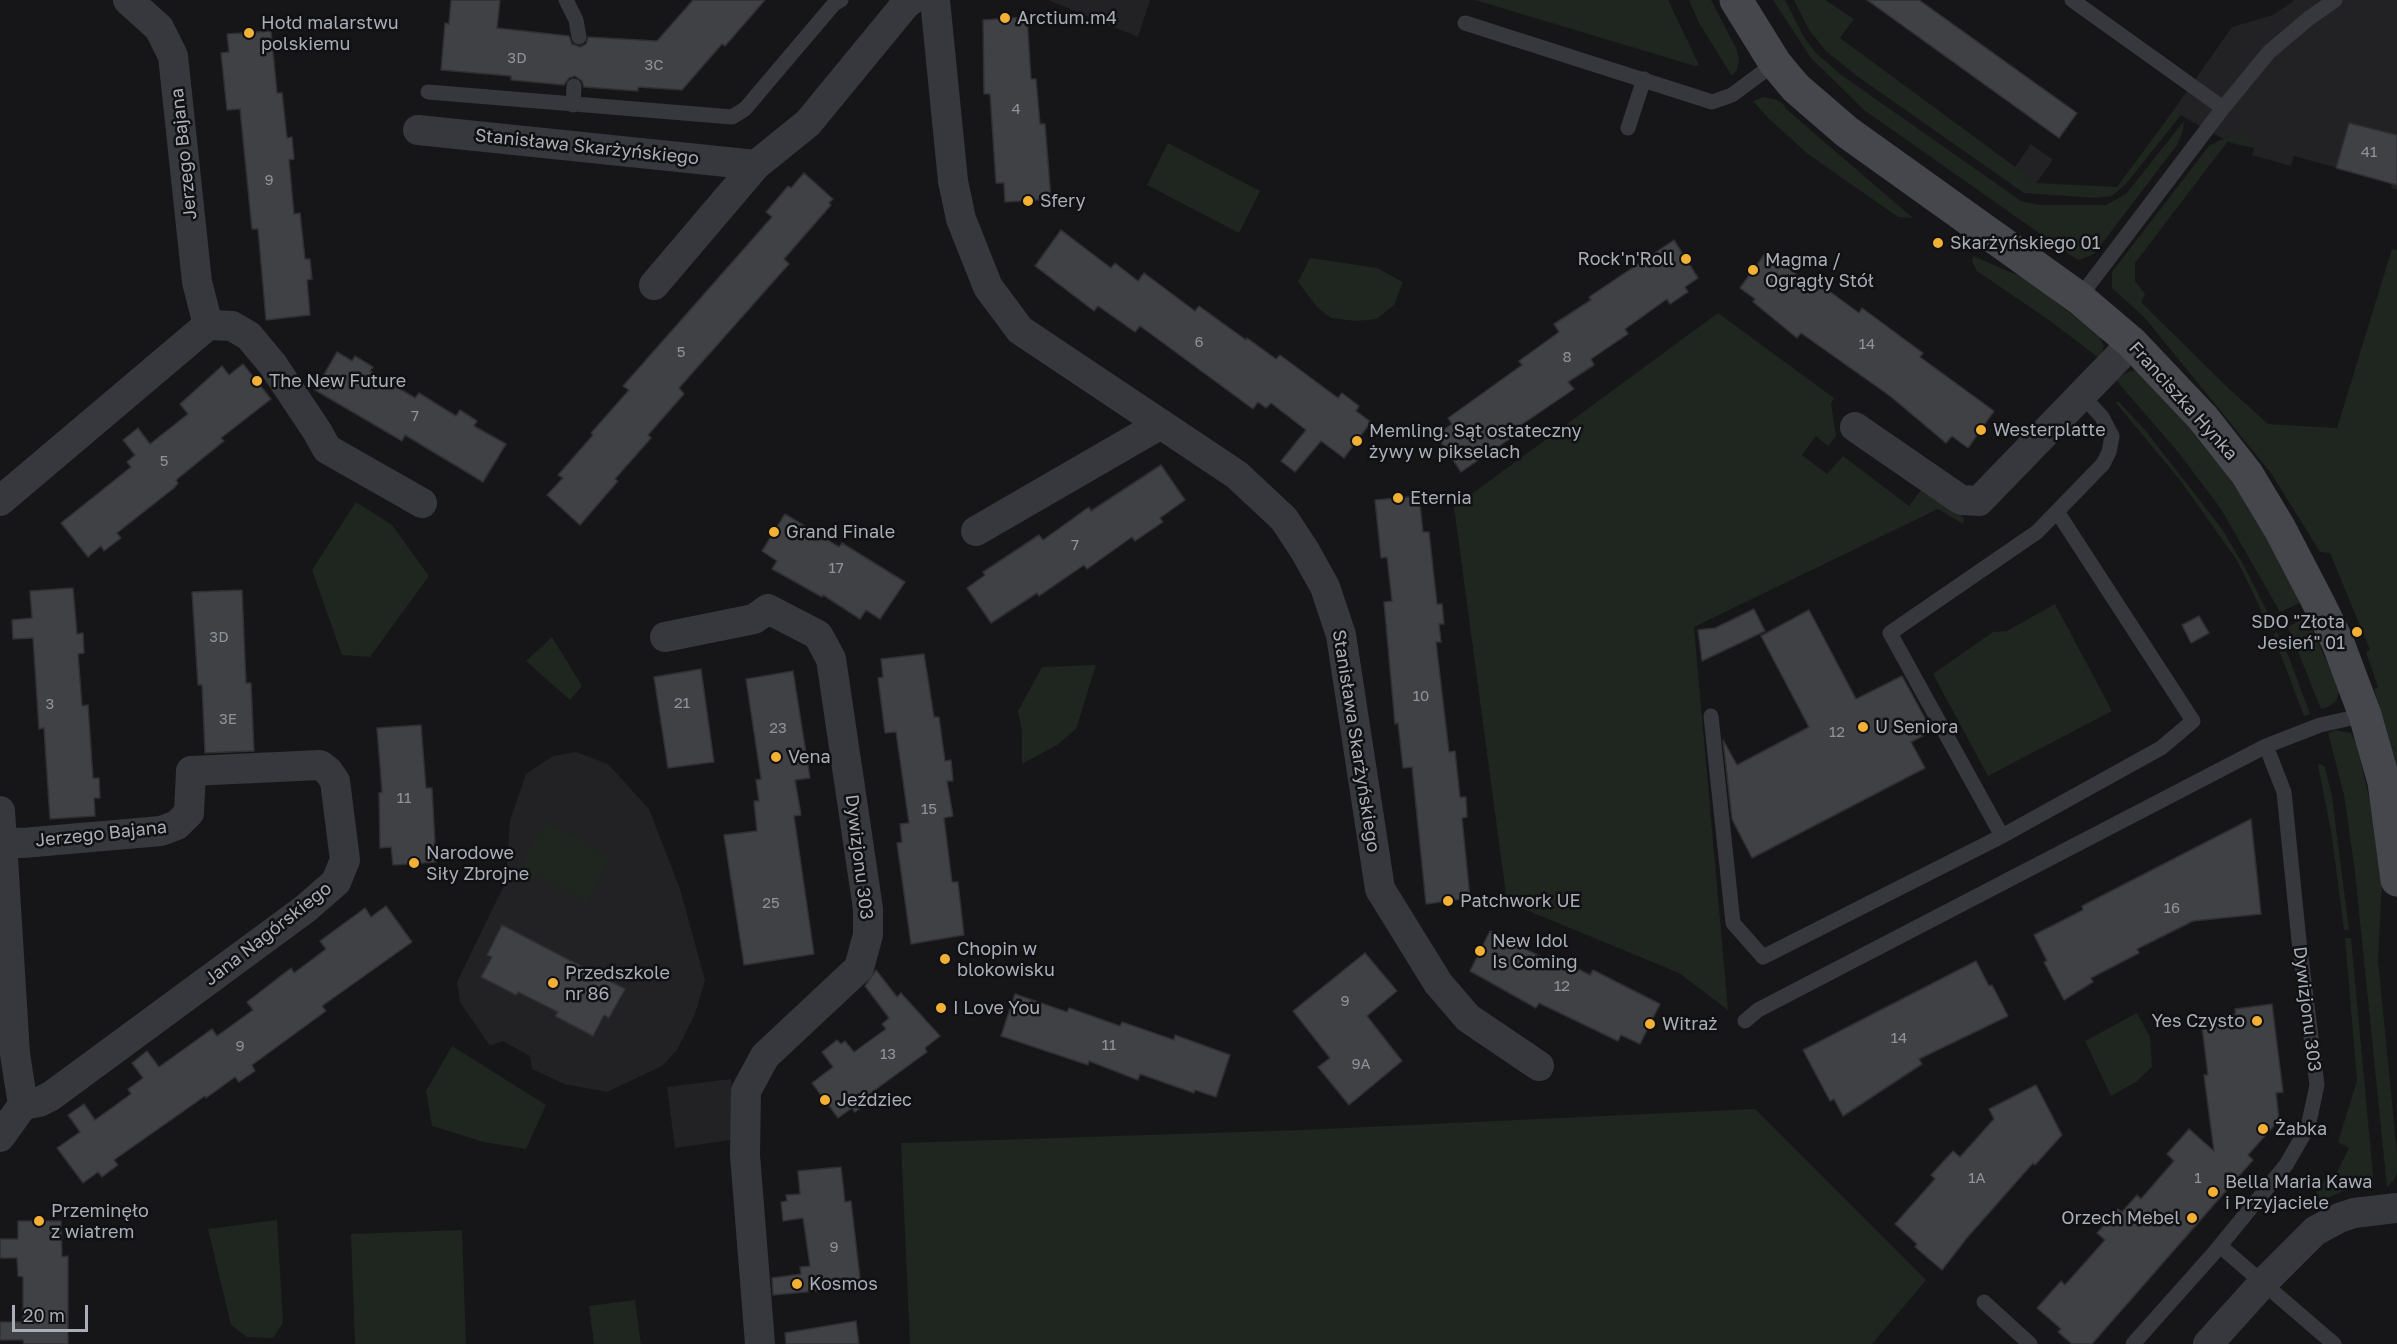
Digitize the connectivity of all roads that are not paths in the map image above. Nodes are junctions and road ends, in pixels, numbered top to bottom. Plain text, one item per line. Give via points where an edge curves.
1 (128, 0) edge
2 (566, 0) edge
3 (841, 0) edge
4 (935, 0) edge
5 (1736, 0) edge
6 (2072, 0) edge
7 (2335, 0) edge
8 (905, 2) edge
9 (1465, 23) dead end
10 (579, 37) dead end
11 (1775, 63) junction
12 (1644, 79) junction
13 (574, 86) dead end
14 (428, 92) dead end
15 (573, 105) junction
16 (2223, 108) junction
17 (1628, 128) dead end
18 (418, 130) dead end
19 (756, 165) junction
20 (654, 285) dead end
21 (2079, 298) junction
22 (208, 325) junction
23 (2132, 343) junction
24 (2081, 394) junction
25 (1161, 424) junction
26 (1855, 427) dead end
27 (0, 501) edge
28 (422, 503) dead end
29 (2058, 513) junction
30 (976, 531) dead end
31 (665, 637) dead end
32 (2365, 715) junction
33 (1711, 716) dead end
34 (2266, 746) junction
35 (191, 771) joint
36 (0, 811) edge
37 (2002, 836) junction
38 (2, 842) junction
39 (2397, 880) edge
40 (1745, 1021) dead end
41 (1539, 1066) dead end
42 (23, 1105) junction
43 (0, 1137) edge
44 (2397, 1208) edge
45 (2220, 1246) junction
46 (2263, 1283) junction
47 (1984, 1302) dead end
48 (760, 1344) edge
49 (2030, 1344) edge
50 (2133, 1344) edge
51 (2208, 1344) edge
52 (2334, 1344) edge

1 - 22 street, Jerzego Bajana via 159,28 173,56 197,282
2 - 10 lane
3 - 15 lane via 745,109 732,117
4 - 25 street, Stanisława Skarżyńskiego via 953,181 961,219 988,287 1020,330
5 - 11 street, Franciszka Hynka
6 - 16 lane
7 - 16 lane via 2269,52
8 - 19 street via 808,123
9 - 12 lane
11 - 12 lane via 1732,95 1712,102
11 - 21 street, Franciszka Hynka via 1796,88 1847,132
12 - 17 lane
13 - 15 lane
14 - 15 lane
16 - 21 lane
18 - 19 street, Stanisława Skarżyńskiego
19 - 20 street
21 - 23 street, Franciszka Hynka
22 - 27 street
22 - 28 street via 232,326 249,336 327,449
23 - 24 street
23 - 32 street, Franciszka Hynka via 2196,410 2247,474 2324,613
24 - 26 street via 1979,501 1960,500
24 - 29 lane via 2109,429 2109,453
25 - 30 street
25 - 41 street, Stanisława Skarżyńskiego via 1251,486 1284,519 1305,551 1325,586 1341,635 1380,889 1438,983 1468,1018
29 - 37 lane via 2037,532 1890,633
29 - 37 lane via 2193,721 2161,748
31 - 48 street, Dywizjonu 303 via 754,619 768,609 818,635 831,659 868,909 868,935 859,968 765,1056 746,1091 745,1155
32 - 34 lane via 2320,725
32 - 39 street, Franciszka Hynka via 2384,782
33 - 37 lane via 1733,923 1762,957
34 - 40 lane via 1758,1010
34 - 45 lane, Dywizjonu 303 via 2284,792 2317,1086 2308,1127 2286,1165
35 - 38 street, Jerzego Bajana via 189,813 177,825 124,835
35 - 42 street, Jana Nagórskiego via 310,764 328,771 335,781 345,860 336,882 51,1096
36 - 38 street
38 - 42 street via 15,1054
42 - 43 street
44 - 46 street via 2354,1213 2325,1225 2304,1239
45 - 46 lane
45 - 50 lane, Dywizjonu 303
46 - 51 street
46 - 52 lane
47 - 49 lane

